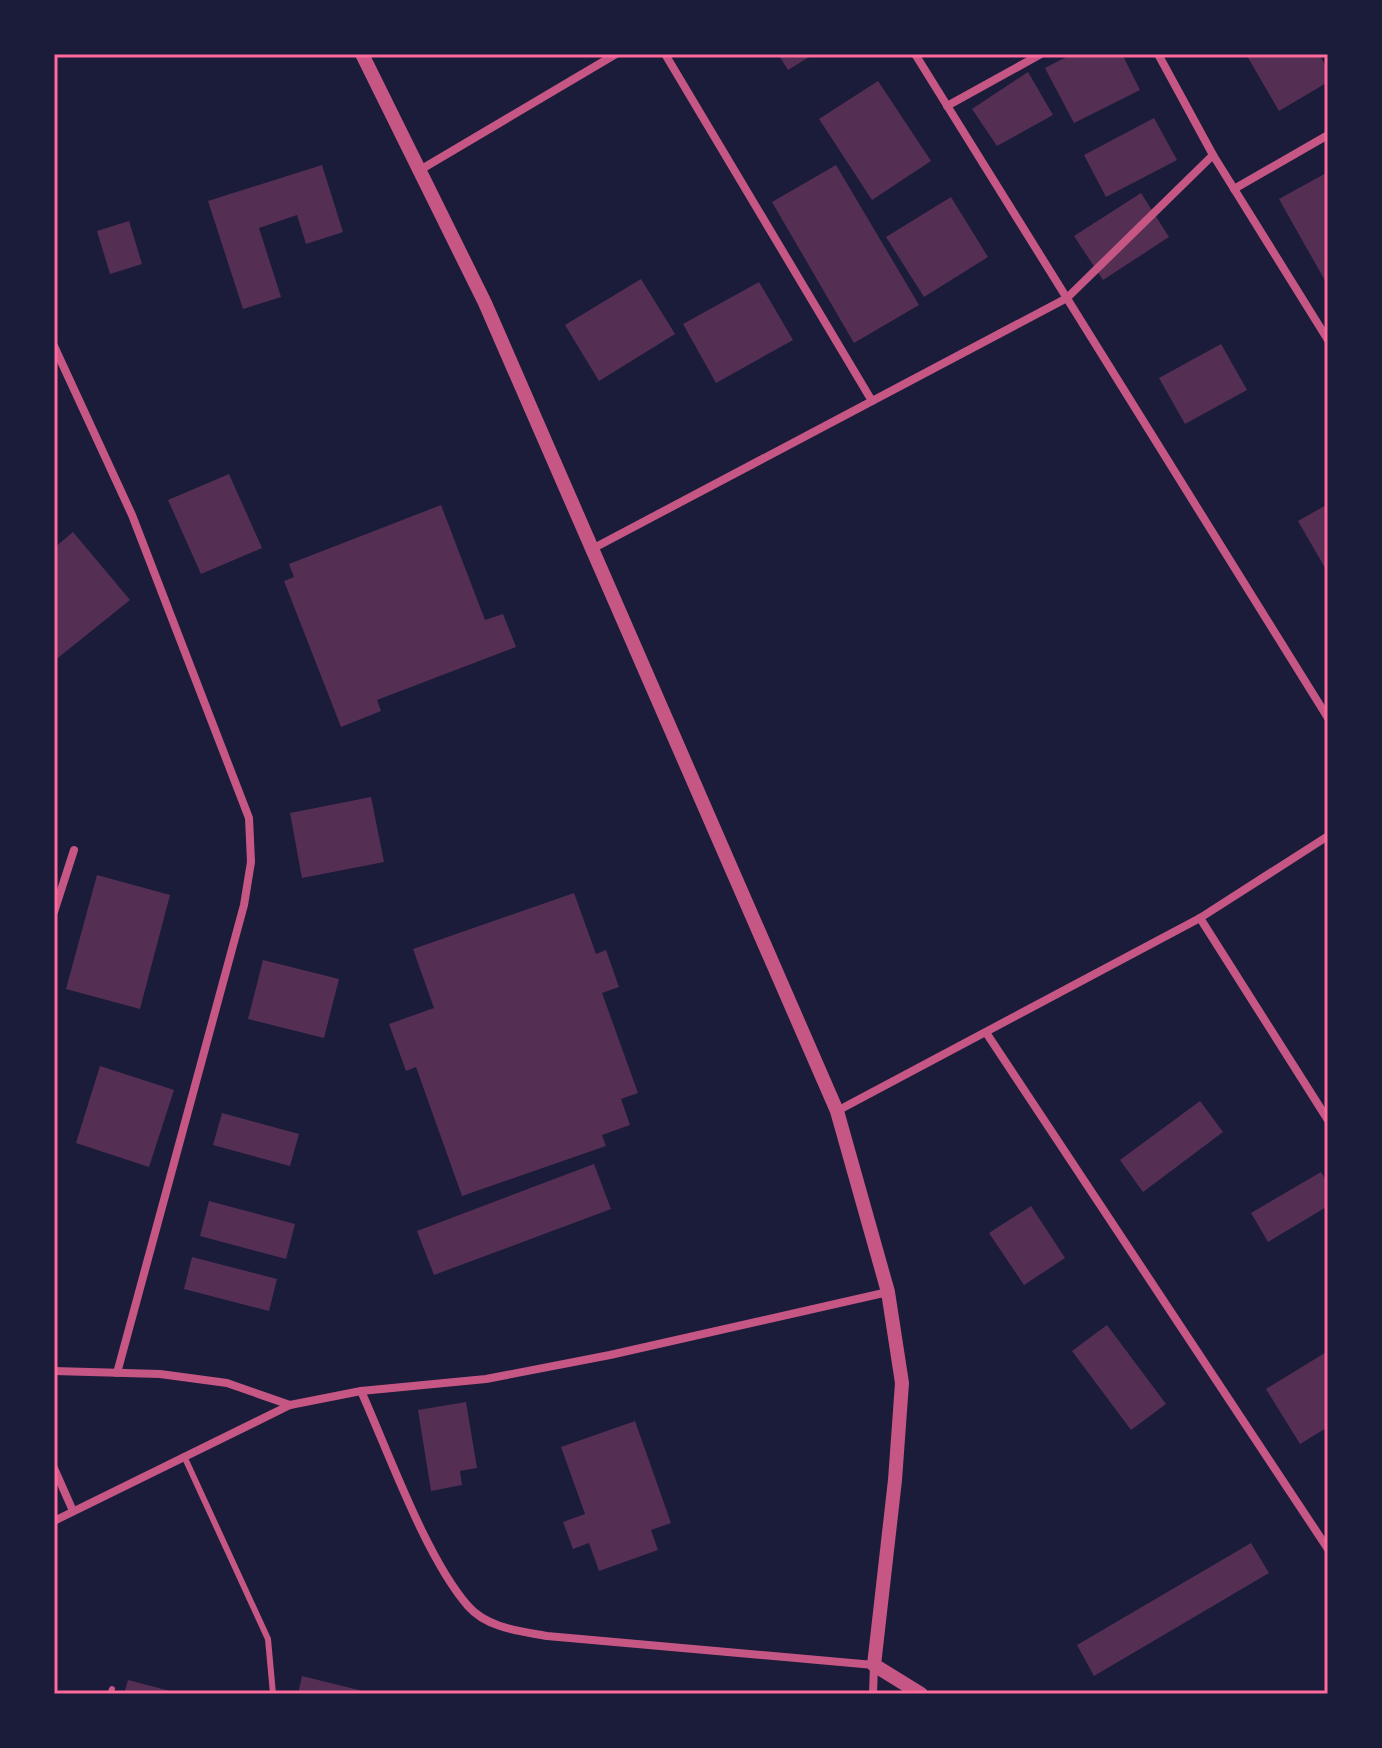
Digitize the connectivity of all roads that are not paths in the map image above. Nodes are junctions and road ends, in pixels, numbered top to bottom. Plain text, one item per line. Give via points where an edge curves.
1 (362, 54) edge
2 (616, 54) edge
3 (665, 54) edge
4 (915, 54) edge
5 (1041, 54) edge
6 (1158, 54) edge
7 (947, 106) junction
8 (1328, 135) edge
9 (1213, 155) junction
10 (420, 170) junction
11 (1234, 189) junction
12 (1067, 298) junction
13 (1328, 340) edge
14 (54, 346) edge
15 (872, 401) junction
16 (592, 549) junction
17 (1328, 718) edge
18 (1328, 836) edge
19 (74, 850) dead end
20 (54, 912) edge
21 (1200, 918) junction
22 (987, 1034) junction
23 (837, 1111) junction
24 (1328, 1120) edge
25 (888, 1292) junction
26 (54, 1371) edge
27 (117, 1373) junction
28 (361, 1391) junction
29 (290, 1405) junction
30 (183, 1456) junction
31 (54, 1468) edge
32 (73, 1511) junction
33 (54, 1521) edge
34 (1328, 1549) edge
35 (874, 1665) junction
36 (273, 1694) edge
37 (873, 1694) edge
38 (921, 1694) edge

1 - 10 street
2 - 10 street
3 - 15 street
4 - 7 street
5 - 7 street
6 - 9 street
7 - 12 street
8 - 11 street
9 - 11 street
9 - 12 street
10 - 16 street via 485,303
11 - 13 street
12 - 15 street
12 - 17 street
14 - 27 street via 132,515 249,818 251,862 244,905
15 - 16 street
16 - 23 street
18 - 21 street
19 - 20 street
21 - 22 street
21 - 24 street
22 - 23 street
22 - 34 street
23 - 25 street
25 - 28 street via 486,1379
25 - 35 street via 902,1383
26 - 27 street
27 - 29 street via 227,1383
28 - 29 street
28 - 35 street via 436,1556 469,1608 503,1628
29 - 30 street
30 - 32 street
30 - 36 lane via 268,1639
31 - 32 street
32 - 33 street
35 - 37 street
35 - 38 street

